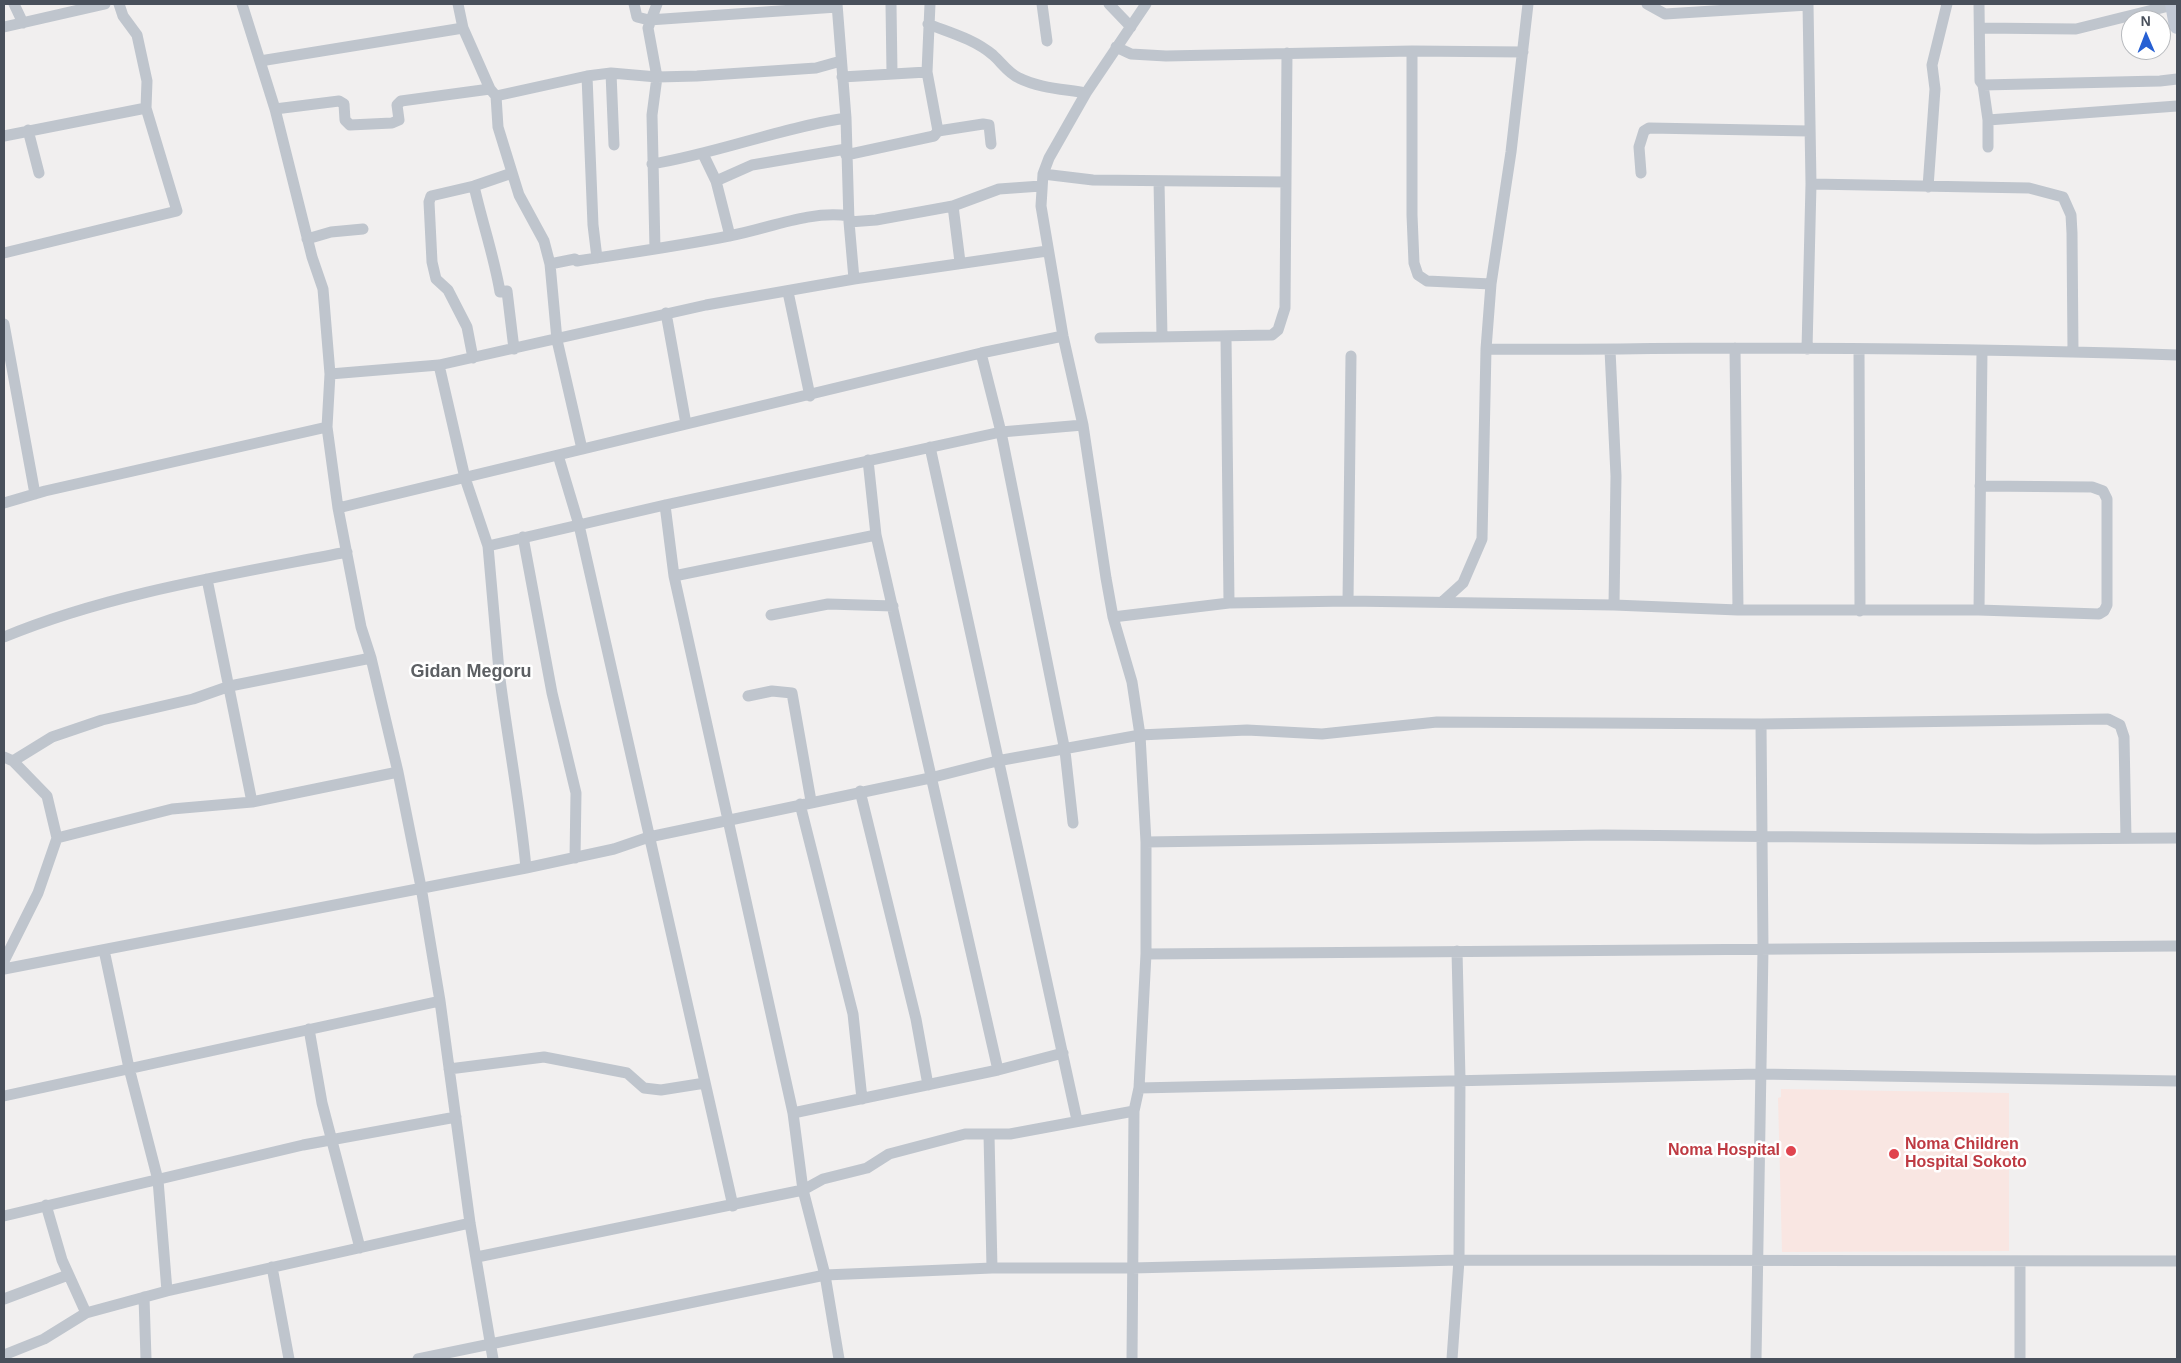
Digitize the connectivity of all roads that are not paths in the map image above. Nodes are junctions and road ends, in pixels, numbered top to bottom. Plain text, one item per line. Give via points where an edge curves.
1 (14, 4) edge
2 (105, 4) edge
3 (118, 4) edge
4 (242, 4) edge
5 (458, 4) edge
6 (634, 4) edge
7 (657, 4) edge
8 (713, 4) edge
9 (891, 4) edge
10 (930, 4) edge
11 (1042, 4) edge
12 (1109, 4) edge
13 (1146, 4) edge
14 (1528, 4) edge
15 (1647, 4) edge
16 (1808, 4) edge
17 (1947, 4) edge
18 (1979, 4) edge
19 (2173, 4) edge
20 (837, 6) edge
21 (763, 8) edge
22 (713, 16) junction
23 (649, 20) junction
24 (23, 23) junction
25 (928, 24) junction
26 (2177, 26) edge
27 (4, 27) edge
28 (1131, 27) junction
29 (463, 28) junction
30 (1980, 28) junction
31 (1047, 41) dead end
32 (1116, 47) junction
33 (1412, 51) junction
34 (1523, 52) junction
35 (1287, 53) junction
36 (260, 61) junction
37 (841, 61) junction
38 (927, 72) junction
39 (611, 73) junction
40 (892, 73) junction
41 (587, 76) junction
42 (657, 77) junction
43 (842, 77) junction
44 (2177, 79) edge
45 (1983, 85) junction
46 (493, 92) junction
47 (1086, 93) junction
48 (2177, 106) edge
49 (146, 108) junction
50 (274, 110) junction
51 (846, 118) junction
52 (1988, 120) junction
53 (28, 130) junction
54 (938, 131) junction
55 (1809, 132) junction
56 (4, 136) edge
57 (991, 144) dead end
58 (614, 145) dead end
59 (1988, 147) dead end
60 (846, 152) junction
61 (703, 154) junction
62 (652, 164) junction
63 (40, 173) dead end
64 (512, 173) junction
65 (1641, 173) dead end
66 (1043, 174) junction
67 (716, 181) junction
68 (1159, 181) junction
69 (1286, 182) junction
70 (1811, 184) junction
71 (474, 186) junction
72 (1041, 186) junction
73 (1928, 187) junction
74 (953, 206) junction
75 (849, 219) junction
76 (362, 229) dead end
77 (730, 236) junction
78 (307, 239) junction
79 (655, 249) junction
80 (1047, 251) junction
81 (4, 253) edge
82 (597, 258) junction
83 (960, 262) junction
84 (550, 264) junction
85 (854, 279) junction
86 (1491, 284) junction
87 (788, 292) junction
88 (666, 313) junction
89 (4, 324) edge
90 (1063, 336) junction
91 (1226, 336) junction
92 (1162, 337) junction
93 (1100, 338) dead end
94 (557, 340) junction
95 (1735, 348) junction
96 (514, 349) junction
97 (1486, 349) junction
98 (1807, 349) junction
99 (1859, 349) junction
100 (1610, 350) junction
101 (1982, 351) junction
102 (2073, 351) junction
103 (981, 353) junction
104 (2177, 355) edge
105 (1351, 356) dead end
106 (473, 358) junction
107 (439, 365) junction
108 (330, 374) junction
109 (810, 396) junction
110 (686, 424) junction
111 (1083, 425) junction
112 (327, 427) junction
113 (1001, 432) junction
114 (930, 447) junction
115 (582, 449) junction
116 (558, 455) junction
117 (868, 460) junction
118 (465, 478) junction
119 (1980, 486) junction
120 (35, 494) junction
121 (4, 503) edge
122 (664, 505) junction
123 (338, 508) junction
124 (579, 525) junction
125 (876, 535) junction
126 (523, 537) junction
127 (488, 546) junction
128 (347, 552) junction
129 (674, 576) junction
130 (207, 579) junction
131 (1348, 602) junction
132 (1442, 602) junction
133 (1229, 603) junction
134 (1614, 605) junction
135 (894, 606) junction
136 (1738, 610) junction
137 (1979, 610) junction
138 (1860, 611) junction
139 (771, 615) dead end
140 (1113, 617) junction
141 (4, 637) edge
142 (371, 658) junction
143 (230, 686) junction
144 (748, 696) dead end
145 (1761, 724) junction
146 (1140, 735) junction
147 (1064, 750) junction
148 (9, 759) edge
149 (998, 761) junction
150 (398, 772) junction
151 (930, 778) junction
152 (860, 791) junction
153 (252, 802) junction
154 (806, 803) junction
155 (729, 820) junction
156 (1073, 823) dead end
157 (649, 837) junction
158 (1760, 837) junction
159 (57, 838) junction
160 (2126, 838) junction
161 (2177, 838) edge
162 (1146, 842) junction
163 (575, 858) junction
164 (526, 868) junction
165 (421, 887) junction
166 (2177, 946) edge
167 (1763, 949) junction
168 (104, 950) junction
169 (1457, 951) junction
170 (1146, 954) junction
171 (4, 961) edge
172 (4, 969) edge
173 (440, 1001) junction
174 (309, 1029) junction
175 (1063, 1053) junction
176 (129, 1068) junction
177 (449, 1069) junction
178 (998, 1070) junction
179 (1759, 1074) junction
180 (1460, 1079) junction
181 (2177, 1081) edge
182 (705, 1083) junction
183 (928, 1085) junction
184 (1139, 1088) junction
185 (4, 1096) edge
186 (862, 1099) junction
187 (1134, 1111) junction
188 (793, 1113) junction
189 (456, 1117) junction
190 (1077, 1120) junction
191 (989, 1136) junction
192 (331, 1140) junction
193 (158, 1180) junction
194 (804, 1190) junction
195 (46, 1205) junction
196 (733, 1206) junction
197 (4, 1216) edge
198 (470, 1223) junction
199 (360, 1248) junction
200 (478, 1257) junction
201 (1459, 1260) junction
202 (1760, 1260) junction
203 (2020, 1261) junction
204 (2177, 1261) edge
205 (272, 1267) junction
206 (992, 1268) junction
207 (1132, 1268) junction
208 (68, 1275) junction
209 (825, 1275) junction
210 (167, 1291) junction
211 (144, 1297) junction
212 (4, 1299) edge
213 (86, 1313) junction
214 (490, 1344) junction
215 (4, 1355) edge
216 (146, 1359) edge
217 (290, 1359) edge
218 (418, 1359) edge
219 (493, 1359) edge
220 (839, 1359) edge
221 (1132, 1359) edge
222 (1452, 1359) edge
223 (1756, 1359) edge
224 (2020, 1359) edge

1 - 24 street
2 - 24 street
3 - 49 street via 134,29 140,48 147,80
4 - 36 street
5 - 29 street
6 - 23 street via 637,17
7 - 23 street
8 - 22 street
9 - 40 street
10 - 25 street
11 - 31 street
12 - 28 street
13 - 28 street
14 - 34 street
15 - 16 street via 1665,14
16 - 55 street
17 - 73 street via 1932,65 1936,89
18 - 30 street
19 - 26 main road
19 - 30 street via 2076,29
20 - 21 street
20 - 37 street
21 - 22 street
22 - 23 street
23 - 42 street
24 - 27 street
25 - 38 street
25 - 47 street via 962,35 993,55 1019,78
28 - 32 street
29 - 36 street
29 - 46 street
30 - 45 street via 1980,81
32 - 35 street via 1131,54 1166,56
32 - 47 street
33 - 34 street
33 - 35 street
33 - 86 street via 1412,215 1414,263 1418,275 1427,281
34 - 86 street
35 - 69 street
36 - 50 street
37 - 42 street via 816,68
37 - 43 street
38 - 40 street
38 - 54 street
39 - 41 street
39 - 42 street
39 - 58 street
40 - 43 street
41 - 46 street
41 - 82 street
42 - 62 street via 652,115
43 - 51 street
44 - 45 street
45 - 52 street
46 - 50 street via 401,101 397,105 399,120 392,123 350,125 345,120 344,104 339,101
46 - 64 street via 498,127
47 - 66 street
48 - 52 street
49 - 53 street
49 - 81 street via 177,211
50 - 78 street
51 - 60 street
51 - 61 street via 805,124
52 - 59 street
53 - 56 street
53 - 63 street
54 - 57 street via 987,124
54 - 60 street via 934,136
55 - 65 street via 1649,128 1644,131 1639,147
55 - 70 street
60 - 67 street via 752,165
60 - 75 street
61 - 62 street
61 - 67 street
62 - 79 street
64 - 71 street
64 - 84 street via 519,195 544,241
66 - 68 street via 1093,180
66 - 72 street
67 - 77 street
68 - 69 street
68 - 92 street
69 - 91 street via 1283,322 1272,334
70 - 73 street
70 - 98 street
71 - 96 street via 500,292 507,291
71 - 106 street via 431,196 429,228 436,279 448,290 467,327
72 - 74 street via 992,190
72 - 80 street
73 - 102 street via 2029,188 2063,197 2071,215
74 - 75 street via 876,220
74 - 83 street
75 - 77 street via 834,214 803,218
75 - 85 street
76 - 78 street via 330,232
77 - 79 street
78 - 108 street via 323,289
79 - 82 street
80 - 83 street
80 - 90 street
82 - 84 street
83 - 85 street
84 - 94 street
85 - 87 street
86 - 97 street
87 - 88 street
87 - 109 street
88 - 94 street
88 - 110 street
89 - 120 street
90 - 103 street
90 - 111 street
91 - 92 street
91 - 133 street
92 - 93 street
94 - 96 street
94 - 115 street
95 - 98 street
95 - 100 street
95 - 136 street
96 - 106 street
97 - 100 street
97 - 132 street via 1482,539 1462,582
98 - 99 street
99 - 101 street
99 - 138 street
100 - 134 street via 1616,476
101 - 102 street
101 - 119 street
102 - 104 street
103 - 109 street
103 - 113 street
105 - 131 street
106 - 107 street
107 - 108 street
107 - 118 street
108 - 112 street
109 - 110 street
110 - 115 street
111 - 113 street
111 - 140 street
112 - 120 street
112 - 123 street
113 - 114 street
113 - 147 street
114 - 117 street
114 - 149 street
115 - 116 street
116 - 118 street
116 - 124 street
117 - 122 street
117 - 125 street
118 - 123 street
118 - 127 street
119 - 137 street
119 - 137 street via 2092,487 2103,491 2108,499 2107,605 2104,611 2099,614
120 - 121 street
122 - 124 street
122 - 129 street
123 - 128 street
124 - 126 street
124 - 157 street
125 - 129 street
125 - 135 street
126 - 127 street
126 - 163 street via 552,693 576,793
127 - 164 street via 500,672 512,767 520,802
128 - 130 street
128 - 142 street via 361,627
129 - 155 street
130 - 141 street via 48,619
130 - 143 street
131 - 132 street
131 - 133 street
132 - 134 street
133 - 140 street
134 - 136 street
135 - 139 street via 828,604
135 - 151 street
136 - 138 street
137 - 138 street
140 - 146 street via 1132,682
142 - 143 street
142 - 150 street
143 - 148 street via 193,699 102,720 52,738
143 - 153 street
144 - 154 street via 772,691 792,692
145 - 146 street via 1437,722 1322,734 1247,730
145 - 158 street
145 - 160 street via 2108,719 2120,725 2124,737
146 - 147 street
146 - 162 street
147 - 149 street
147 - 156 street
148 - 159 street via 47,796
149 - 151 street
149 - 175 street
150 - 153 street
150 - 165 street
151 - 152 street
151 - 178 street
152 - 154 street
152 - 183 street via 916,1019
153 - 159 street via 172,808
154 - 155 street
154 - 186 street via 853,1014
155 - 157 street
155 - 188 street
157 - 163 street
157 - 182 street
158 - 160 street
158 - 162 street via 1479,836
158 - 167 street
159 - 171 street via 38,893
160 - 161 street
162 - 170 street
163 - 164 street
164 - 165 street
165 - 168 street
165 - 173 street
166 - 167 street
167 - 169 street
167 - 179 street
168 - 172 street
168 - 176 street
169 - 170 street
169 - 180 street
170 - 184 street
173 - 174 street
173 - 177 street
174 - 176 street
174 - 192 street
175 - 178 street
175 - 190 street
176 - 185 street
176 - 193 street
177 - 182 street via 544,1057 627,1073 644,1088 661,1090
177 - 189 street
178 - 183 street
179 - 180 street
179 - 181 street
179 - 202 street
180 - 184 street
180 - 201 street
182 - 196 street
183 - 186 street
184 - 187 street
186 - 188 street
187 - 190 street
187 - 207 street
188 - 194 street
189 - 192 street
189 - 198 street
190 - 191 street
191 - 194 street via 965,1134 889,1154 867,1168 823,1178
191 - 206 street
192 - 193 street
192 - 199 street
193 - 195 street
193 - 210 street
194 - 196 street
194 - 209 street
195 - 197 street
195 - 208 street
196 - 200 street
198 - 199 street
198 - 200 street
199 - 205 street
200 - 214 street
201 - 202 street
201 - 207 street
201 - 222 street
202 - 203 street
202 - 223 street
203 - 204 street
203 - 224 street
205 - 210 street
205 - 217 street
206 - 207 street
206 - 209 street
207 - 221 street
208 - 212 street
208 - 213 street
209 - 214 street
209 - 220 street
210 - 211 street
211 - 213 street
211 - 216 street
213 - 215 street via 44,1339
214 - 218 street
214 - 219 street

